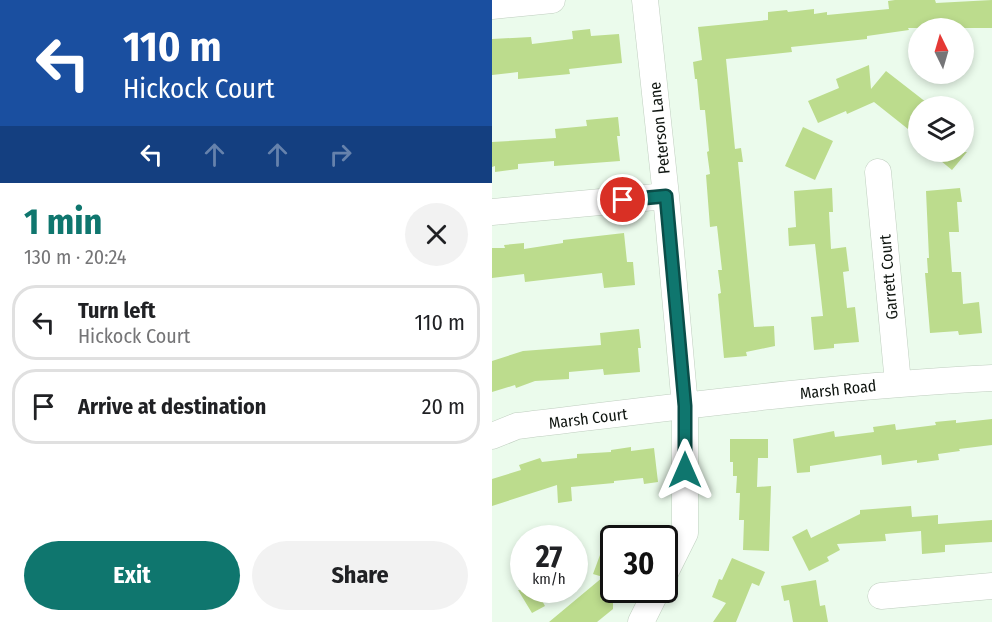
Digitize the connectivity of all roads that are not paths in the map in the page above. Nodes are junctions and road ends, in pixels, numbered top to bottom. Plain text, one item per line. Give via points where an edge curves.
1 (552, 0) edge
2 (645, 0) edge
3 (492, 6) edge
4 (878, 172) dead end
5 (666, 196) junction
6 (492, 212) edge
7 (992, 378) edge
8 (898, 383) junction
9 (685, 406) junction
10 (492, 435) edge
11 (678, 547) edge
12 (992, 586) edge
13 (881, 596) dead end
14 (650, 603) edge
15 (641, 622) edge

1 - 3 street
2 - 5 street, Peterson Lane
4 - 8 street, Garrett Court
5 - 6 street
5 - 9 street, Peterson Lane
7 - 8 street, Marsh Road
8 - 9 street, Marsh Road
9 - 10 street, Marsh Court via 517,426
9 - 11 street, Peterson Lane via 685,533
12 - 13 street
14 - 15 street

